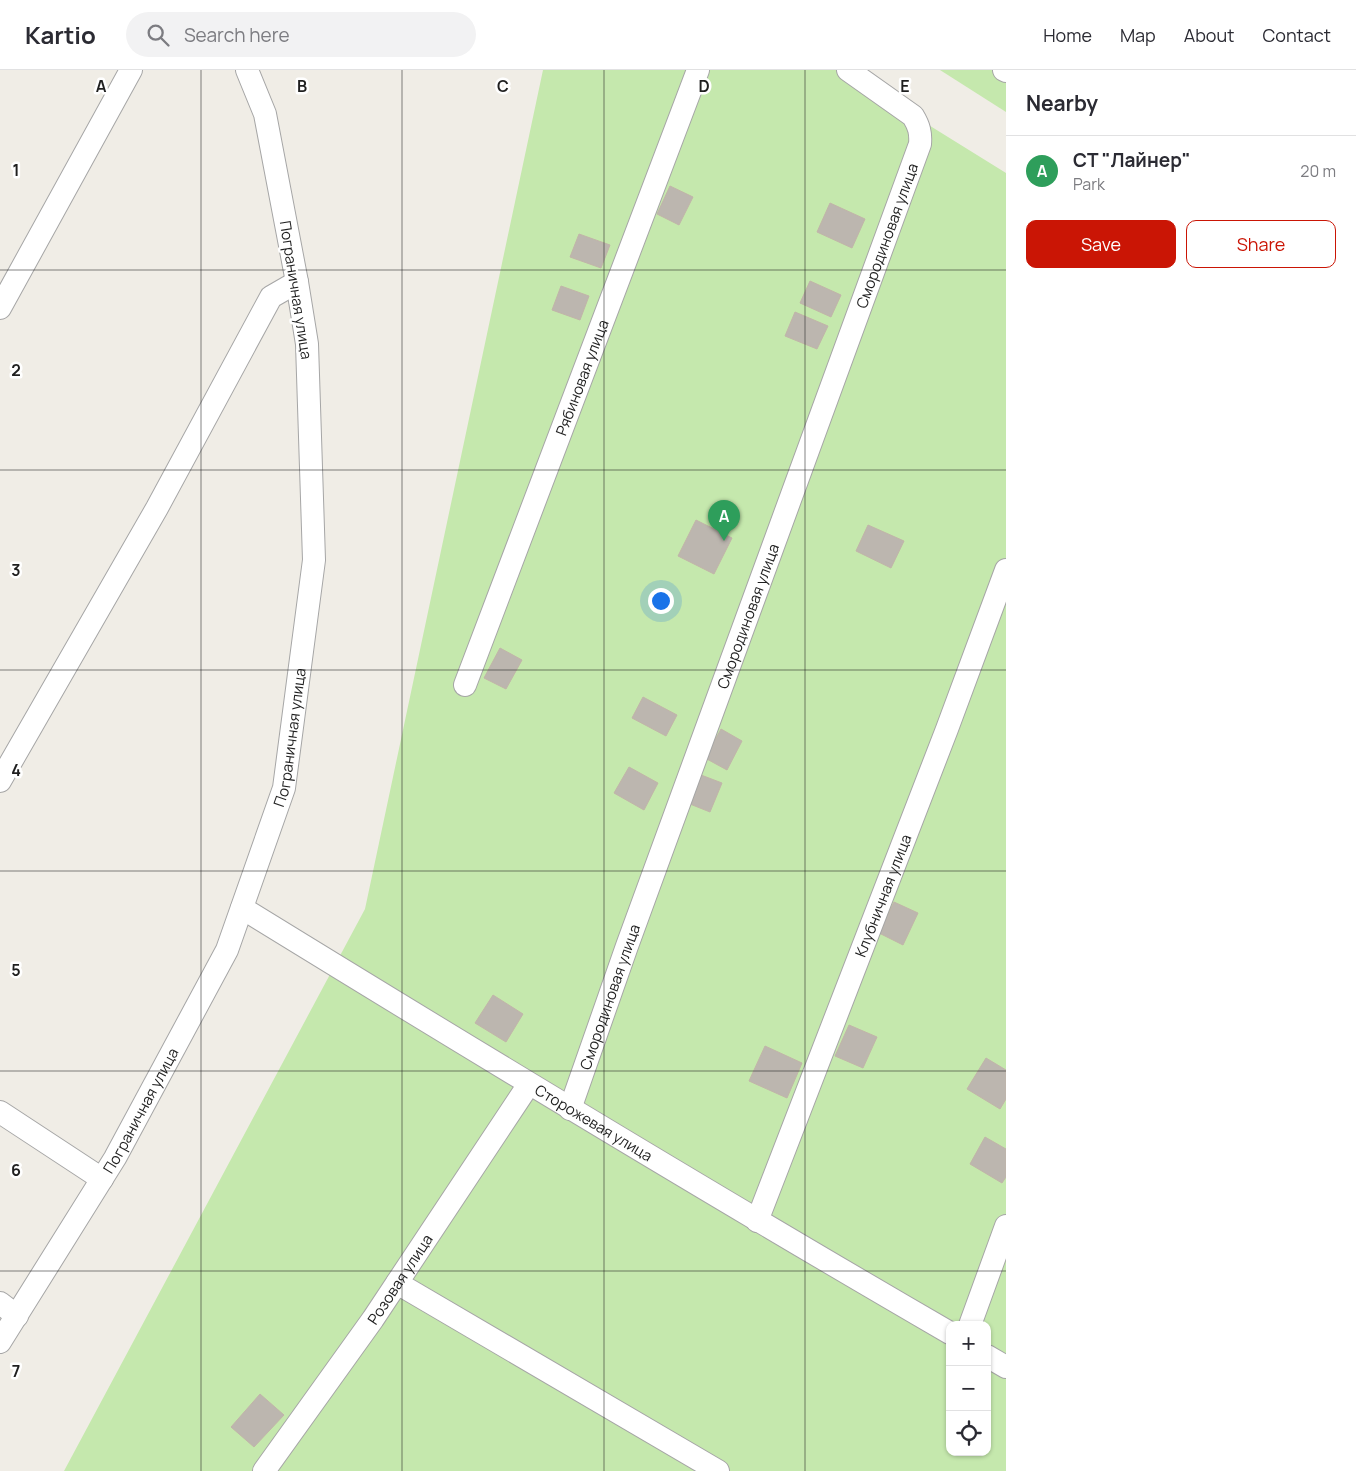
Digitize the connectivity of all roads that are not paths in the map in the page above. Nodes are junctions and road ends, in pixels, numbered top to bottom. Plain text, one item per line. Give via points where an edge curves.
1 (131, 70) edge
2 (247, 70) edge
3 (698, 70) edge
4 (848, 70) edge
5 (297, 282) junction
6 (0, 308) edge
7 (1006, 570) edge
8 (465, 685) dead end
9 (0, 781) edge
10 (242, 908) junction
11 (529, 1084) junction
12 (570, 1108) junction
13 (0, 1112) edge
14 (102, 1179) junction
15 (757, 1221) junction
16 (1006, 1226) edge
17 (397, 1283) junction
18 (8, 1309) edge
19 (971, 1321) edge
20 (946, 1331) edge
21 (0, 1342) edge
22 (991, 1359) edge
23 (1006, 1368) edge
24 (264, 1471) edge
25 (718, 1471) edge

1 - 6 street
2 - 5 street, Пограничная улица via 265,114
3 - 8 street, Рябиновая улица
4 - 12 street, Смородиновая улица via 913,116 919,125 920,144
5 - 9 street via 271,297 157,508
5 - 10 street, Пограничная улица via 307,344 314,560 284,788
7 - 15 street, Клубничная улица
10 - 11 street, Сторожевая улица
10 - 14 street, Пограничная улица via 227,950
11 - 12 street, Сторожевая улица
11 - 17 street, Розовая улица
12 - 15 street, Сторожевая улица
13 - 14 street
14 - 18 street, Пограничная улица
15 - 20 street, Сторожевая улица
16 - 19 street
17 - 24 street, Розовая улица
17 - 25 street
18 - 21 street, Пограничная улица
22 - 23 street

